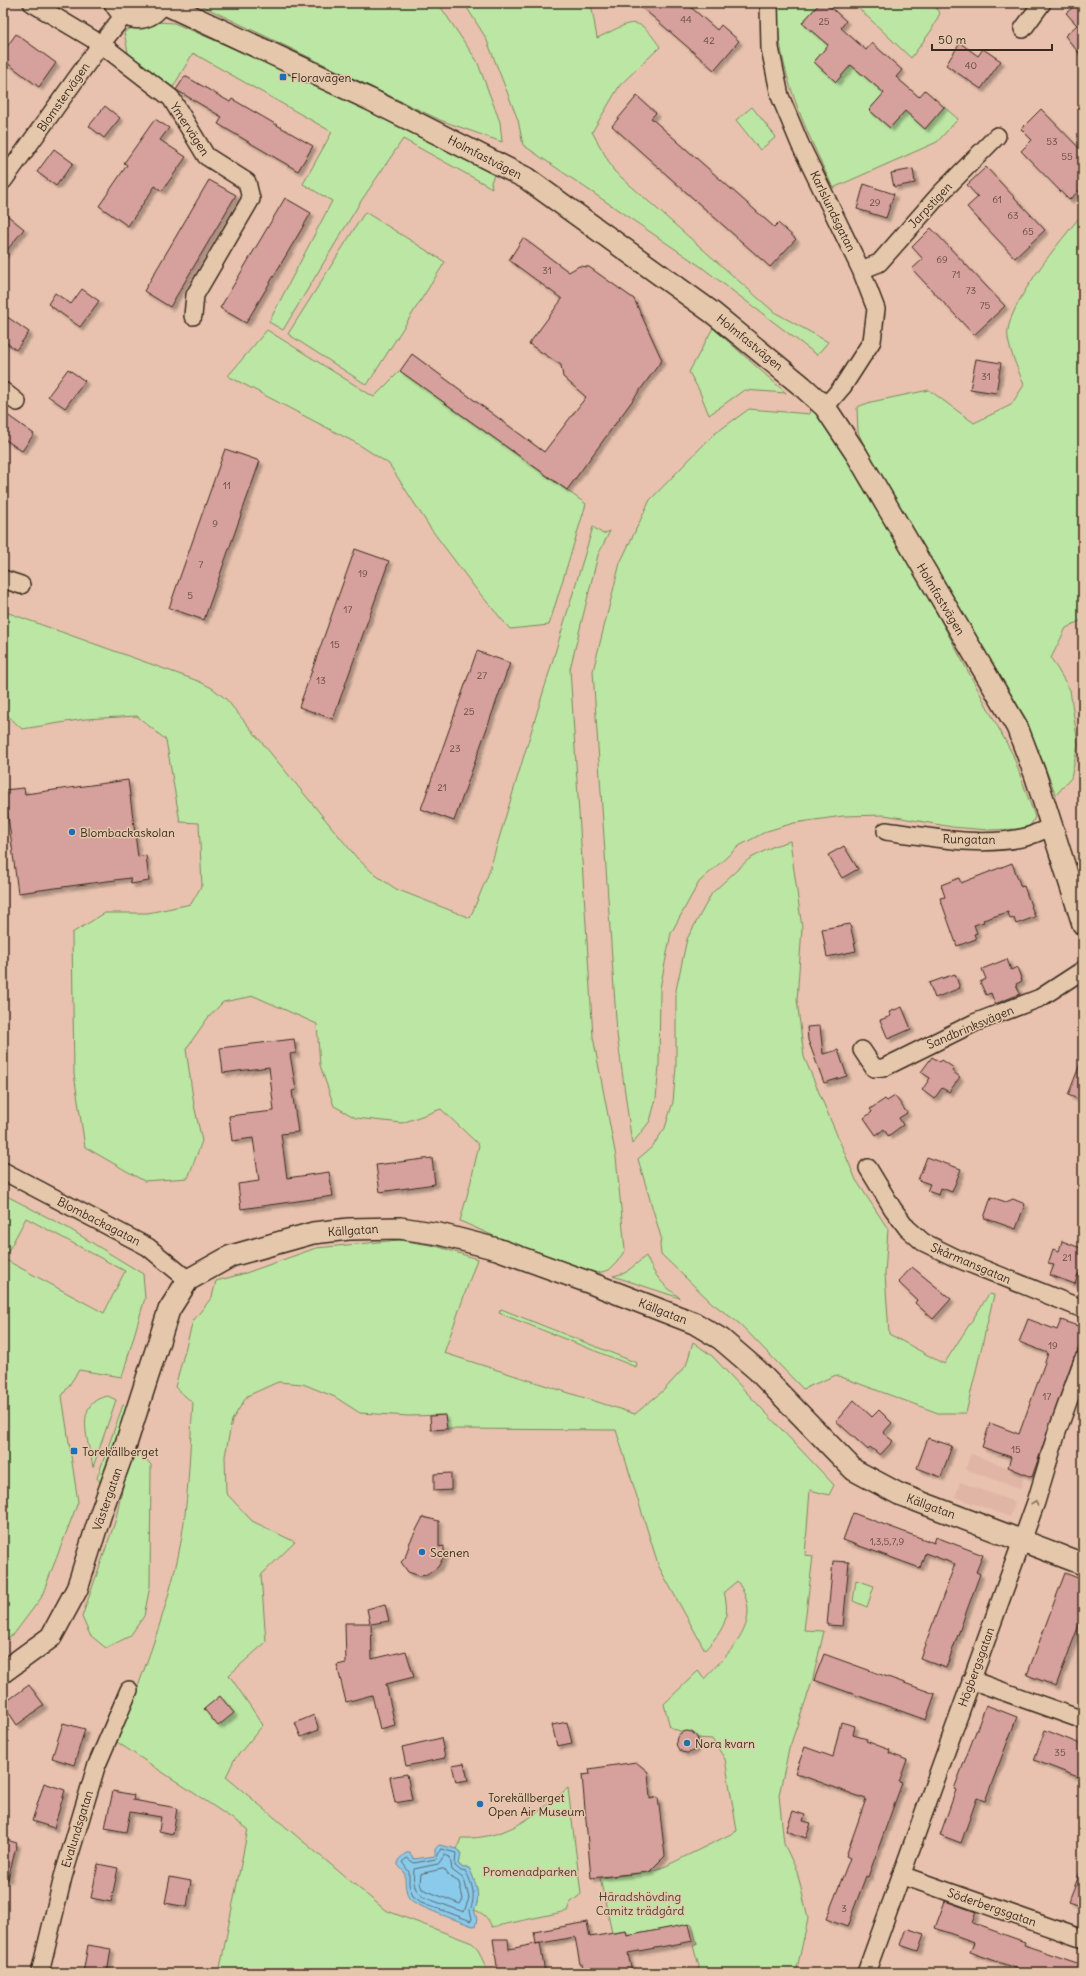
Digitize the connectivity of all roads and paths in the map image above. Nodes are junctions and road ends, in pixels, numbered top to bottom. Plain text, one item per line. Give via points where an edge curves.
1 (32, 3) edge
2 (162, 3) edge
3 (769, 3) edge
4 (1042, 3) edge
5 (120, 9) edge
6 (1023, 29) dead end
7 (101, 44) junction
8 (997, 136) dead end
9 (3, 181) edge
10 (862, 270) junction
11 (194, 316) dead end
12 (3, 391) edge
13 (17, 402) dead end
14 (825, 407) junction
15 (3, 579) edge
16 (21, 585) dead end
17 (1052, 826) junction
18 (886, 831) dead end
19 (1083, 924) edge
20 (1083, 970) edge
21 (862, 1050) dead end
22 (868, 1168) dead end
23 (3, 1171) edge
24 (188, 1280) junction
25 (1083, 1309) edge
26 (1083, 1360) edge
27 (1022, 1540) junction
28 (1083, 1564) edge
29 (3, 1672) edge
30 (971, 1680) junction
31 (129, 1690) dead end
32 (1083, 1720) edge
33 (901, 1875) junction
34 (1083, 1939) edge
35 (40, 1973) edge
36 (866, 1973) edge

1 - 7 street, Ymervägen
2 - 5 street, Holmfastvägen via 155,12 146,17 135,18
2 - 14 street, Holmfastvägen via 369,99 526,178 713,313
3 - 10 street, Karlslundsgatan via 770,48 780,96 800,144
4 - 6 street
5 - 7 street, Blomstervägen
7 - 9 street, Blomstervägen
7 - 11 street, Ymervägen via 171,98 206,156 247,182 251,199 195,295
8 - 10 street, Jarpstigen via 939,195 879,263
10 - 14 street, Karlslundsgatan via 876,309 872,341 843,386
12 - 13 street
14 - 17 street, Holmfastvägen via 857,455 1017,727
15 - 16 street
17 - 18 street, Rungatan via 1026,836 990,842 955,841
17 - 19 street, Holmfastvägen
20 - 21 street, Sandbrinksvägen via 1040,998 974,1023 883,1068 874,1068
22 - 25 street, Skårmansgatan via 897,1216 923,1242 956,1258
23 - 24 street, Blombackagatan via 148,1247
24 - 27 street, Källgatan via 231,1256 313,1234 349,1229 400,1228 439,1234 497,1249 694,1323 721,1339 757,1370 854,1470 899,1494
24 - 29 street, Västergatan via 169,1310 77,1589 51,1637
27 -> 26 street, Högbergsgatan
27 - 28 street, Källgatan
27 - 30 street, Högbergsgatan
30 - 32 street
30 - 33 street, Högbergsgatan
31 - 35 street, Evalundsgatan via 96,1767 63,1877
33 - 34 street, Söderbergsgatan
33 - 36 street, Högbergsgatan

